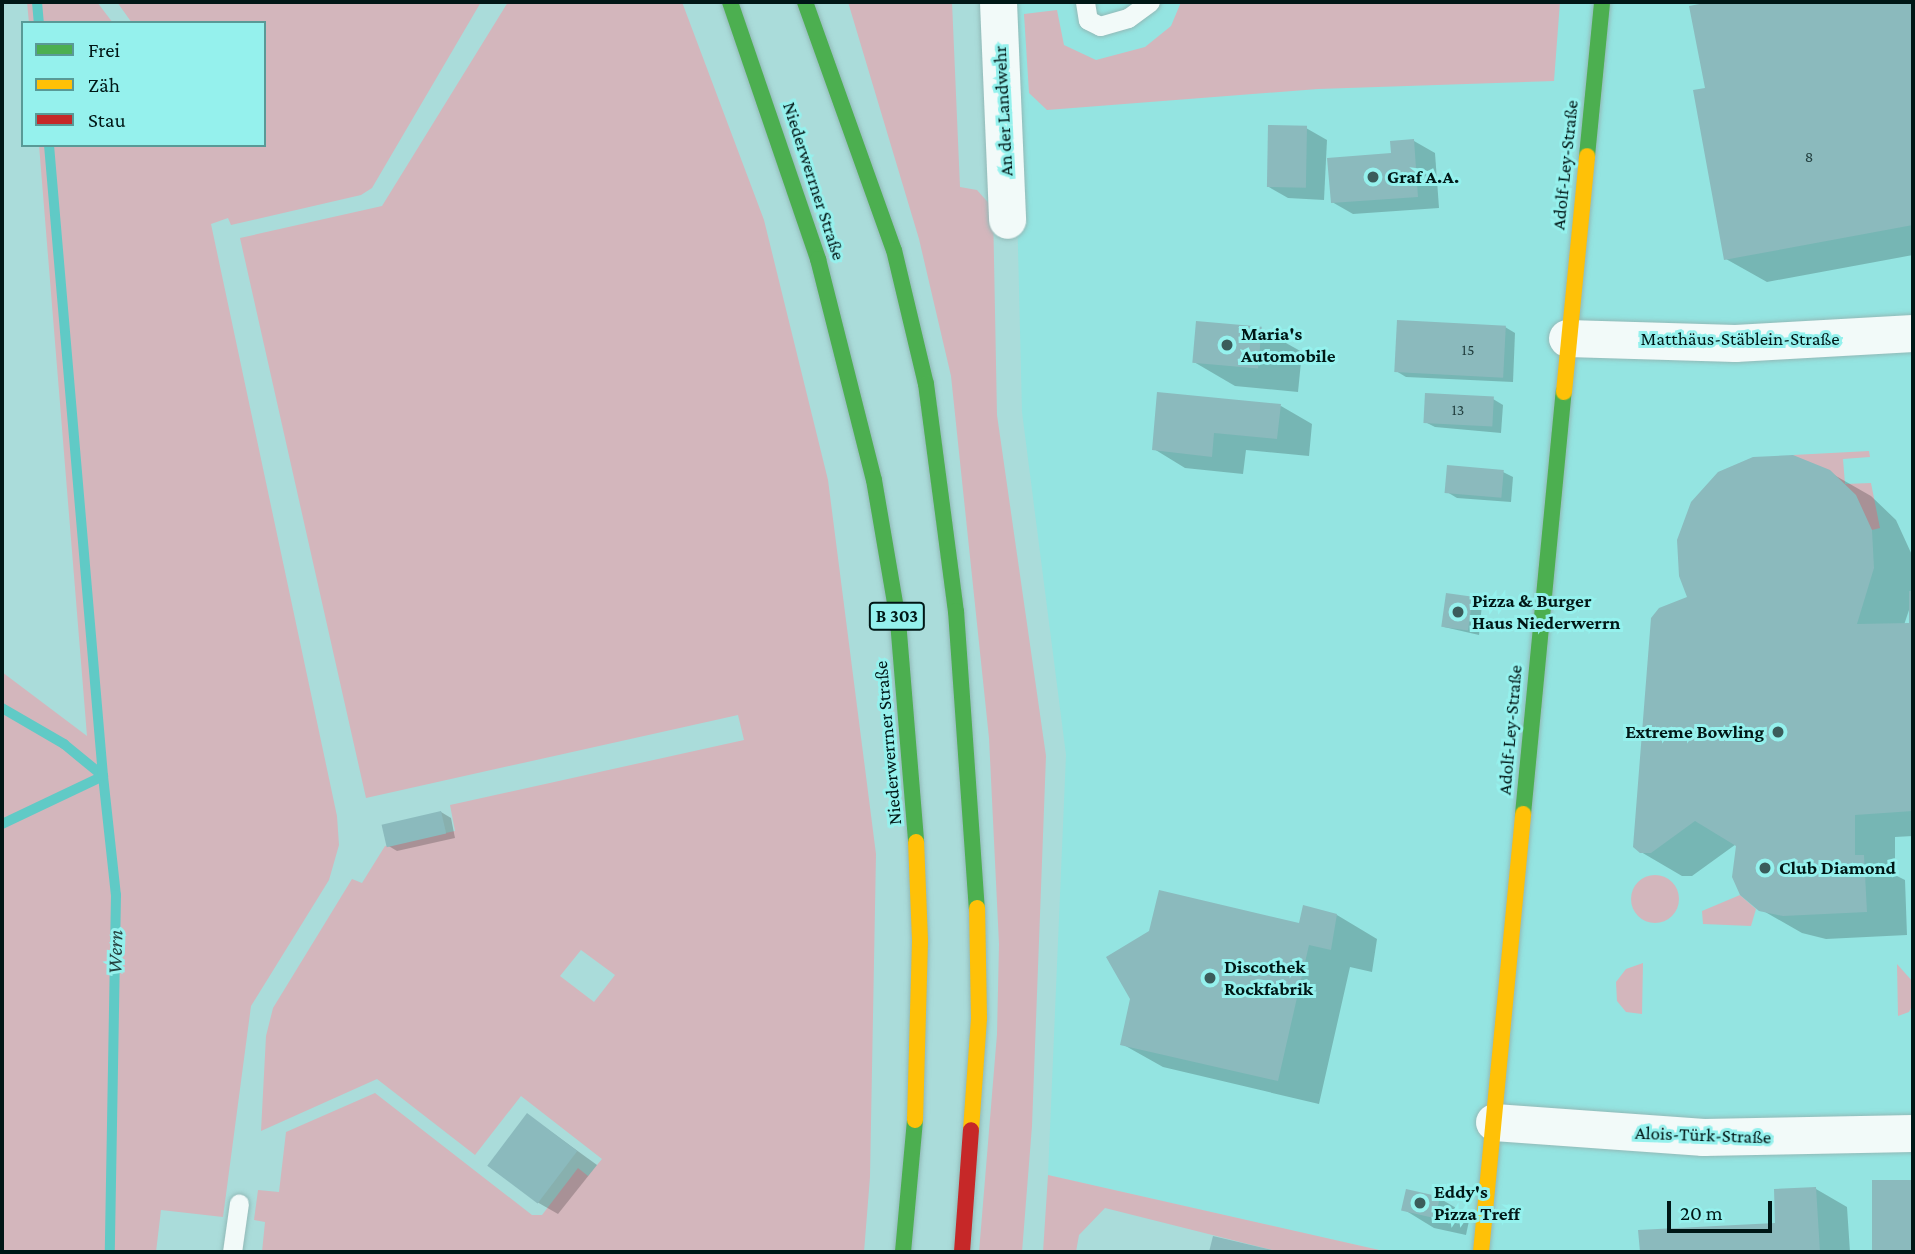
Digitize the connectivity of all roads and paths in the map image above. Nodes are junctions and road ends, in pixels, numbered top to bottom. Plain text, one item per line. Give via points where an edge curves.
1 (730, 2) edge
2 (806, 2) edge
3 (998, 2) edge
4 (1085, 2) edge
5 (1150, 2) edge
6 (1602, 2) edge
7 (1007, 220) dead end
8 (1913, 334) edge
9 (1567, 338) junction
10 (1494, 1122) junction
11 (1913, 1133) edge
12 (239, 1203) dead end
13 (232, 1252) edge
14 (903, 1252) edge
15 (961, 1252) edge
16 (1481, 1252) edge

1 - 14 main road, Niederwerrner Straße / B 303 via 818,259 874,480 898,621 913,767 920,940 916,1109
2 - 15 main road, B 303 via 894,250 926,384 956,611 975,826 979,1018
3 - 7 street, An der Landwehr
4 - 5 lane via 1087,20 1100,26 1128,18
6 - 9 main road, Adolf-Ley-Straße
8 - 9 street, Matthäus-Stäblein-Straße via 1735,343
9 - 10 main road, Adolf-Ley-Straße
10 - 11 street, Alois-Türk-Straße via 1703,1137
10 - 16 main road, Adolf-Ley-Straße
12 - 13 lane

